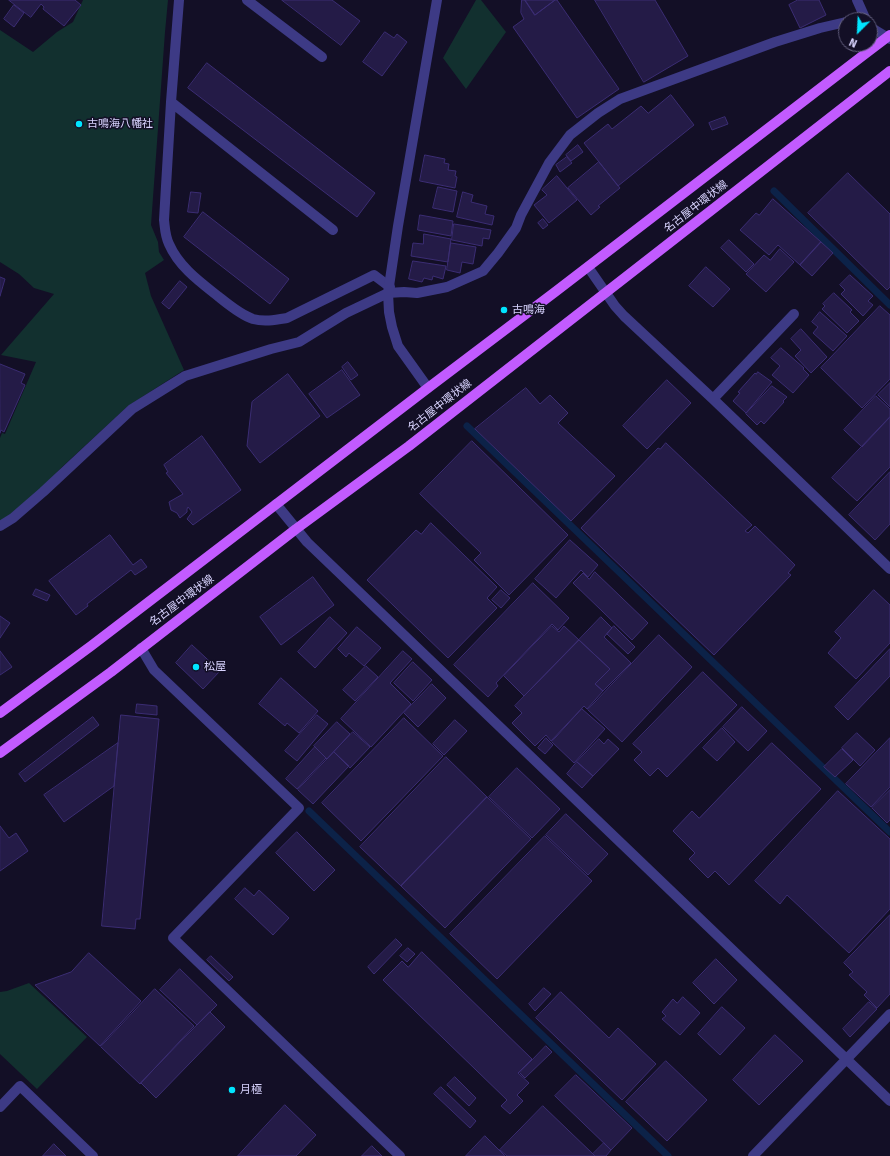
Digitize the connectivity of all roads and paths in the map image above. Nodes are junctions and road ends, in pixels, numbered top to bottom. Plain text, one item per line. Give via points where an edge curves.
1 (179, 0) edge
2 (247, 0) edge
3 (437, 0) edge
4 (857, 0) edge
5 (862, 12) edge
6 (838, 24) edge
7 (878, 31) edge
8 (889, 37) edge
9 (322, 57) dead end
10 (890, 72) edge
11 (171, 102) junction
12 (333, 230) dead end
13 (588, 267) junction
14 (389, 290) junction
15 (606, 292) junction
16 (794, 314) dead end
17 (428, 388) junction
18 (714, 399) junction
19 (276, 504) junction
20 (0, 526) edge
21 (296, 529) junction
22 (890, 569) edge
23 (141, 648) junction
24 (0, 714) edge
25 (0, 753) edge
26 (890, 1014) edge
27 (847, 1059) junction
28 (890, 1101) edge
29 (0, 1107) edge
30 (93, 1156) edge
31 (400, 1156) edge
32 (753, 1156) edge

1 - 11 street
2 - 9 street
3 - 14 street
4 - 5 street
6 - 14 street via 775,42 620,99 570,135 549,163 516,228 483,270 447,287 417,293
7 - 8 street
8 - 13 main road, 名古屋中環状線
10 - 15 main road, 名古屋中環状線
11 - 12 street
11 - 14 street via 165,232 178,260 191,275 252,319 272,321 287,318 374,275
13 - 15 street
13 - 17 main road, 名古屋中環状線
14 - 17 street via 389,312 398,346
14 - 20 street via 299,342 185,376 132,409 44,492
15 - 18 street via 624,316
15 - 21 main road, 名古屋中環状線 via 409,446
16 - 18 street
17 - 19 main road, 名古屋中環状線
18 - 22 street
19 - 21 street
19 - 24 main road, 名古屋中環状線
21 - 23 main road, 名古屋中環状線
21 - 27 street via 318,553
23 - 25 main road, 名古屋中環状線
23 - 31 street via 154,670 299,808 173,938
26 - 27 street
27 - 28 street
27 - 32 street
29 - 30 street via 20,1086

